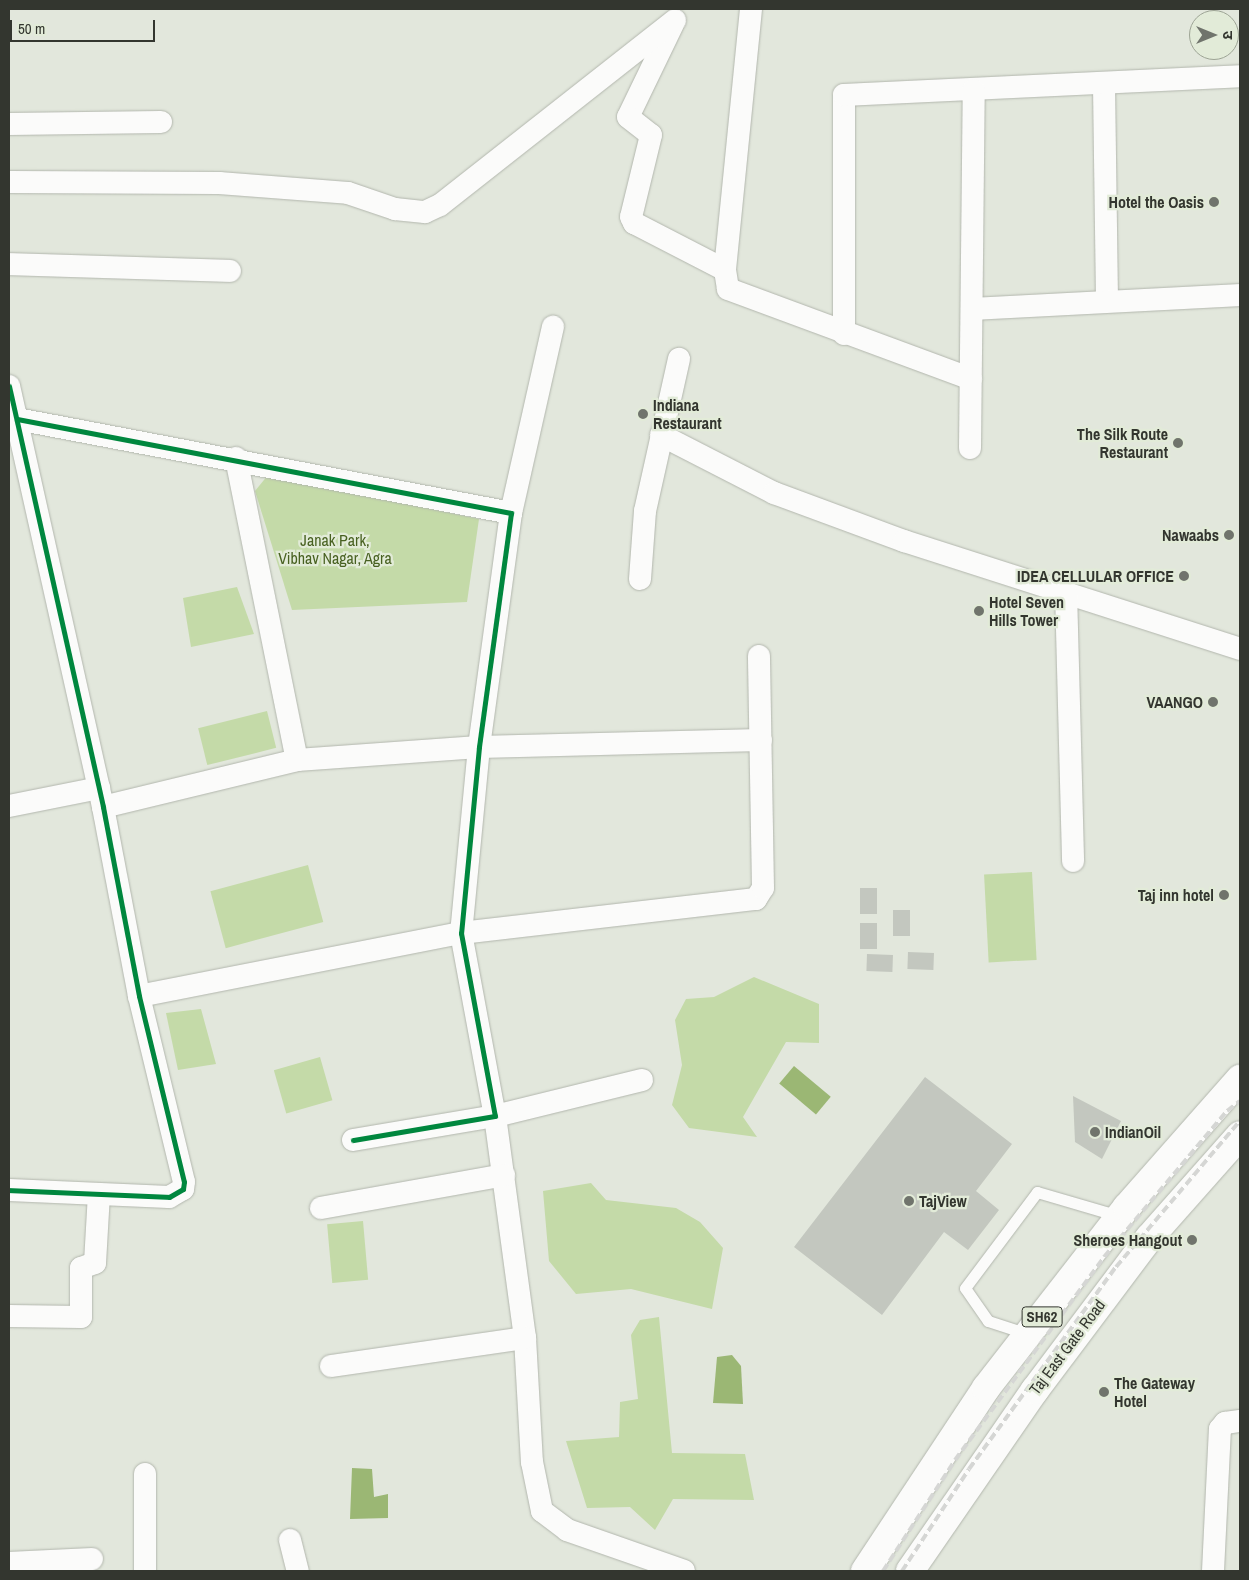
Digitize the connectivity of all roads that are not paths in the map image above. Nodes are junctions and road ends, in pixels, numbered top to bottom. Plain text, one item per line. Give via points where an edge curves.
1 (751, 9) edge
2 (677, 14) edge
3 (1240, 76) edge
4 (1104, 85) junction
5 (974, 90) junction
6 (161, 122) dead end
7 (9, 124) edge
8 (9, 182) edge
9 (9, 264) edge
10 (725, 270) junction
11 (230, 271) dead end
12 (1240, 295) edge
13 (1107, 300) junction
14 (973, 309) junction
15 (553, 327) dead end
16 (844, 334) junction
17 (679, 359) dead end
18 (972, 379) junction
19 (9, 386) edge
20 (17, 419) junction
21 (661, 435) junction
22 (970, 448) dead end
23 (236, 458) junction
24 (511, 513) junction
25 (640, 579) dead end
26 (1066, 591) junction
27 (1240, 649) edge
28 (759, 656) dead end
29 (761, 740) junction
30 (478, 747) junction
31 (297, 760) junction
32 (101, 797) junction
33 (9, 806) edge
34 (1073, 861) dead end
35 (462, 933) junction
36 (139, 996) junction
37 (1240, 1079) edge
38 (642, 1080) dead end
39 (495, 1116) junction
40 (1240, 1135) edge
41 (353, 1140) dead end
42 (504, 1175) junction
43 (9, 1190) edge
44 (98, 1194) junction
45 (321, 1208) dead end
46 (1120, 1216) junction
47 (9, 1316) edge
48 (1028, 1334) junction
49 (525, 1338) junction
50 (331, 1366) dead end
51 (1240, 1421) edge
52 (145, 1474) dead end
53 (290, 1540) dead end
54 (92, 1559) dead end
55 (9, 1563) edge
56 (145, 1571) edge
57 (298, 1571) edge
58 (684, 1571) edge
59 (865, 1571) edge
60 (910, 1571) edge
61 (1213, 1571) edge

1 - 10 street
2 - 8 street via 440,205 425,212 401,210 348,193 219,182
2 - 10 street via 628,118 651,135 631,217 634,223
3 - 4 street
4 - 5 street
4 - 13 street
5 - 14 street
5 - 16 street via 844,95
6 - 7 street
9 - 11 street
10 - 16 street via 725,284 732,292
12 - 13 street
13 - 14 street
14 - 18 street
15 - 24 street
16 - 18 street
17 - 21 street
18 - 22 street
19 - 20 street
20 - 23 street
20 - 32 street
21 - 25 street via 645,512
21 - 26 street via 774,493 904,541
23 - 24 street
23 - 31 street
24 - 30 street
26 - 27 street
26 - 34 street
28 - 29 street
29 - 30 street
29 - 35 street via 763,888 756,899
30 - 31 street
30 - 35 street
31 - 32 street
32 - 33 street
32 - 36 street
35 - 36 street
35 - 39 street
36 - 44 street via 184,1182 183,1189 169,1197
37 - 46 main road, SH62
38 - 39 street
39 - 41 street
39 - 42 street
40 - 60 main road, Taj East Gate Road / SH62 via 1144,1245 1035,1390
42 - 45 street
42 - 49 street
43 - 44 street
44 - 47 street via 95,1263 82,1268 80,1317
46 - 48 main road, SH62
46 - 48 lane via 1038,1192 965,1288 988,1321
48 - 59 main road, SH62 via 986,1388
49 - 50 street
49 - 58 street via 532,1462 542,1512 567,1530
51 - 61 street via 1225,1423 1220,1429
52 - 56 street
53 - 57 street
54 - 55 street

